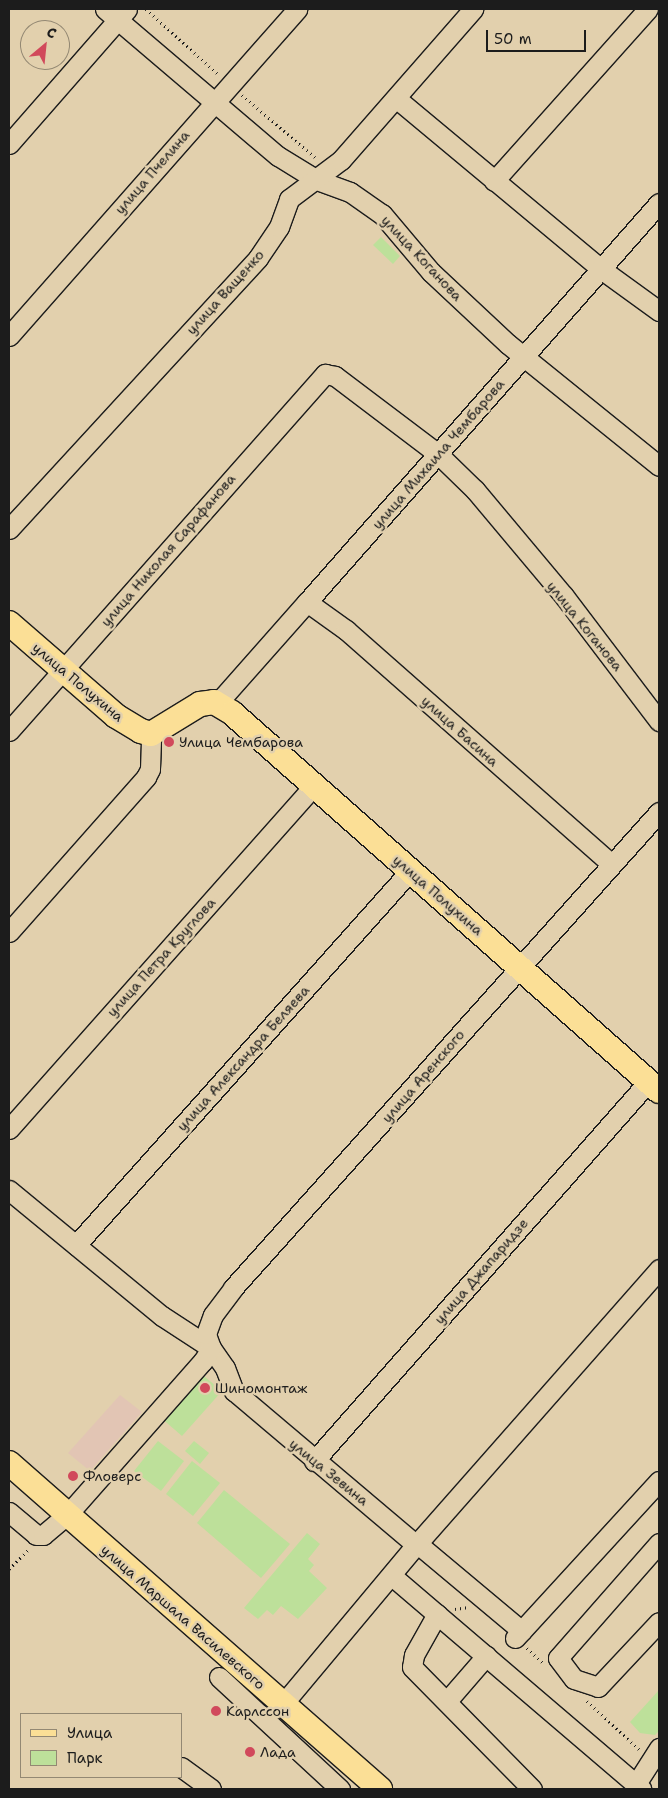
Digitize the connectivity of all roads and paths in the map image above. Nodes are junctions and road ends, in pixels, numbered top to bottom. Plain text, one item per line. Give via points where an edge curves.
1 (297, 9) edge
2 (473, 9) edge
3 (648, 9) edge
4 (117, 12) edge
5 (397, 99) junction
6 (213, 102) junction
7 (9, 144) edge
8 (317, 180) junction
9 (494, 181) junction
10 (659, 203) edge
11 (601, 269) junction
12 (659, 311) edge
13 (9, 336) edge
14 (524, 357) junction
15 (330, 374) joint
16 (438, 454) junction
17 (659, 466) edge
18 (9, 528) edge
19 (307, 602) junction
20 (9, 623) edge
21 (63, 670) junction
22 (214, 702) junction
23 (659, 721) edge
24 (9, 731) edge
25 (151, 734) junction
26 (314, 786) junction
27 (659, 812) edge
28 (611, 864) junction
29 (410, 871) junction
30 (9, 932) edge
31 (520, 968) junction
32 (654, 1086) edge
33 (9, 1129) edge
34 (9, 1190) edge
35 (76, 1245) junction
36 (659, 1269) edge
37 (211, 1348) junction
38 (314, 1461) junction
39 (9, 1463) edge
40 (659, 1481) edge
41 (9, 1512) edge
42 (67, 1515) junction
43 (43, 1535) junction
44 (659, 1544) edge
45 (418, 1545) junction
46 (9, 1569) edge
47 (392, 1576) junction
48 (437, 1614) junction
49 (659, 1622) edge
50 (519, 1635) junction
51 (486, 1656) junction
52 (549, 1668) dead end
53 (219, 1677) dead end
54 (581, 1695) dead end
55 (447, 1701) junction
56 (282, 1705) junction
57 (655, 1754) edge
58 (182, 1768) edge
59 (355, 1781) edge
60 (638, 1787) edge
61 (211, 1789) edge
62 (340, 1789) edge
63 (380, 1789) edge
64 (532, 1789) edge

1 - 6 street, улица Пчелина
2 - 5 street, улица Ващенко
3 - 9 street
4 - 6 street, улица Коганова
4 - 7 street
5 - 8 street, улица Ващенко via 341,160
5 - 9 street
6 - 8 street, улица Коганова via 278,156
6 - 13 street, улица Пчелина
8 - 14 street, улица Коганова via 350,192 382,214 431,272
8 - 18 street, улица Ващенко via 288,199 279,227 258,258
9 - 11 street
10 - 11 street, улица Михаила Чембарова
11 - 12 street
11 - 14 street, улица Михаила Чембарова
14 - 16 street, улица Михаила Чембарова
14 - 17 street, улица Коганова
15 - 16 street, улица Коганова
15 - 21 street, улица Николая Сарафанова via 320,378
16 - 19 street, улица Михаила Чембарова
16 - 23 street, улица Коганова via 475,490 564,596
19 - 22 street, улица Михаила Чембарова via 222,698
19 - 28 street, улица Басина via 346,630
20 - 21 main road, улица Полухина
21 - 24 street, улица Николая Сарафанова
21 - 25 main road, улица Полухина via 116,716
22 - 25 main road via 191,708
22 - 26 main road, улица Полухина via 232,713
25 - 30 street via 150,769 146,777
26 - 29 main road, улица Полухина
26 - 33 street, улица Петра Круглова
27 - 28 street, улица Аренского
28 - 31 street, улица Аренского
29 - 31 main road, улица Полухина
29 - 35 street, улица Александра Беляева
31 - 32 main road, улица Полухина
31 - 37 street, улица Аренского via 233,1288 213,1315 206,1334
32 - 38 street, улица Джапаридзе
34 - 35 street, улица Зевина
35 - 37 street, улица Зевина via 162,1316
36 - 45 street
37 - 38 street, улица Зевина via 225,1368 234,1391
37 - 42 street
38 - 45 street, улица Зевина
39 - 42 main road, улица Маршала Василевского
40 - 50 street
41 - 43 street via 36,1535
42 - 43 street
42 - 56 main road, улица Маршала Василевского
43 - 46 path
44 - 49 street via 558,1658 574,1679 598,1686
45 - 47 street
45 - 50 street, улица Зевина
47 - 48 street
47 - 56 street
48 - 51 street
48 - 55 street via 411,1662 412,1667
50 - 52 path
51 - 55 street
51 - 60 street
53 - 62 street
54 - 57 path
55 - 64 street
56 - 59 main road, улица Маршала Василевского
57 - 60 street
58 - 61 street
59 - 63 main road, улица Маршала Василевского

